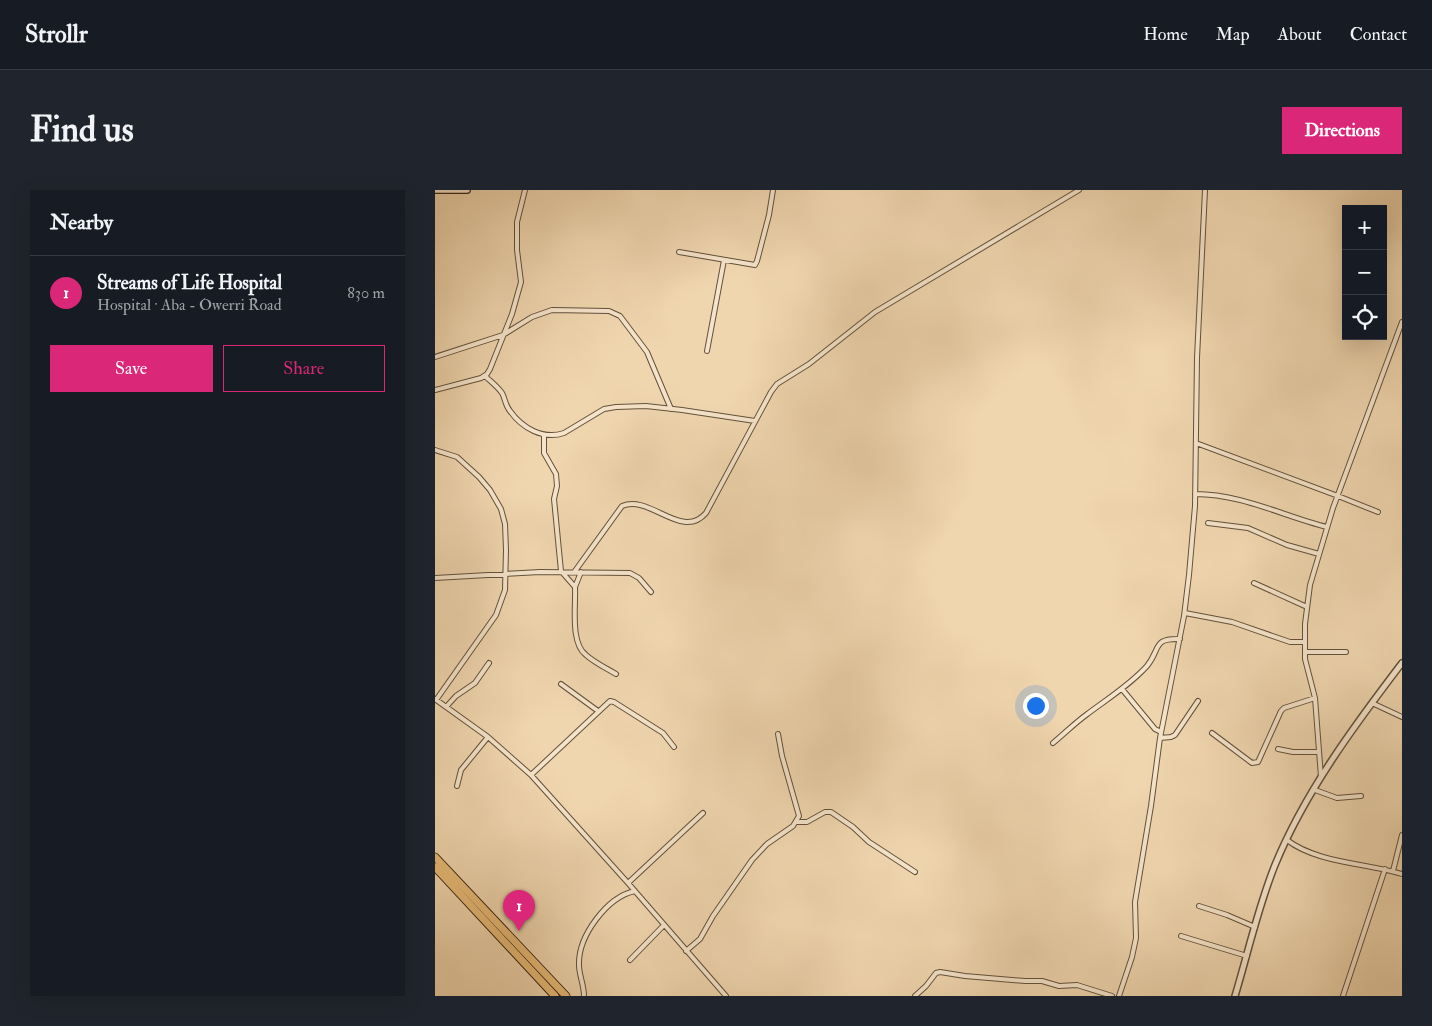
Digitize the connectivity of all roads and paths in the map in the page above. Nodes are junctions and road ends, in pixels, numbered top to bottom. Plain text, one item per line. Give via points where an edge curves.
1 (435, 190) edge
2 (467, 190) edge
3 (525, 190) edge
4 (773, 190) edge
5 (1079, 190) edge
6 (1205, 190) edge
7 (679, 252) dead end
8 (724, 260) junction
9 (1402, 322) edge
10 (503, 335) junction
11 (707, 351) dead end
12 (435, 357) edge
13 (485, 376) junction
14 (435, 390) edge
15 (671, 409) junction
16 (755, 421) junction
17 (544, 436) junction
18 (1196, 443) junction
19 (435, 450) edge
20 (1195, 494) junction
21 (1338, 496) junction
22 (1378, 512) dead end
23 (1208, 523) dead end
24 (1327, 527) junction
25 (1319, 554) junction
26 (561, 571) junction
27 (575, 571) junction
28 (581, 572) junction
29 (506, 574) junction
30 (435, 578) edge
31 (1254, 583) dead end
32 (575, 587) junction
33 (651, 592) dead end
34 (1307, 607) junction
35 (1185, 613) junction
36 (1180, 639) junction
37 (1305, 642) junction
38 (1305, 652) junction
39 (1347, 652) dead end
40 (489, 663) dead end
41 (1402, 663) edge
42 (616, 674) dead end
43 (561, 684) dead end
44 (1122, 689) junction
45 (1315, 698) junction
46 (436, 700) edge
47 (1197, 701) dead end
48 (1372, 703) junction
49 (445, 707) junction
50 (598, 711) junction
51 (1402, 717) edge
52 (1161, 732) junction
53 (1212, 733) dead end
54 (778, 734) dead end
55 (489, 737) junction
56 (1160, 738) junction
57 (1053, 743) dead end
58 (674, 747) dead end
59 (1278, 749) dead end
60 (1319, 752) junction
61 (531, 775) junction
62 (1321, 779) junction
63 (457, 786) dead end
64 (1315, 790) junction
65 (1361, 796) dead end
66 (703, 813) dead end
67 (796, 822) junction
68 (1402, 835) edge
69 (1287, 840) junction
70 (435, 857) edge
71 (435, 867) edge
72 (1385, 869) junction
73 (1393, 871) junction
74 (915, 872) dead end
75 (1402, 874) edge
76 (628, 883) junction
77 (635, 891) junction
78 (1199, 906) dead end
79 (664, 925) junction
80 (1255, 927) junction
81 (1181, 936) dead end
82 (686, 951) junction
83 (1247, 956) junction
84 (630, 960) dead end
85 (555, 996) edge
86 (566, 996) edge
87 (585, 996) edge
88 (726, 996) edge
89 (915, 996) edge
90 (1113, 996) edge
91 (1119, 996) edge
92 (1235, 996) edge
93 (1343, 996) edge

1 - 2 main road
3 - 10 street via 517,222 521,282
4 - 8 street via 755,265
5 - 16 street via 875,312 809,364 777,384
6 - 18 street
7 - 8 street
8 - 11 street
9 - 21 street
10 - 12 street
10 - 13 street
10 - 15 street via 532,317 552,310 609,311 620,316 647,352
13 - 14 street
13 - 17 street via 501,392 510,412
15 - 16 street
15 - 17 street via 646,406 605,409 564,434
16 - 27 street via 701,519 685,523 643,505 629,503 622,506
17 - 26 street via 544,453 556,474 554,499
18 - 20 street
18 - 21 street
19 - 29 street via 457,458 490,490 505,524
20 - 24 street via 1240,499
20 - 35 street
21 - 22 street
21 - 24 street
23 - 25 street via 1248,528 1287,545
24 - 25 street
25 - 34 street
26 - 27 street
26 - 29 street
26 - 32 street
27 - 28 street
28 - 32 street
28 - 33 street via 630,573
29 - 30 street
29 - 46 street via 505,590 496,615
31 - 34 street
32 - 42 street via 575,626 580,650
34 - 37 street
35 - 36 street
35 - 37 street via 1232,622 1290,642
36 - 44 street via 1163,640 1148,664
36 - 52 street
37 - 38 street
38 - 39 street
38 - 45 street
40 - 49 street via 475,683
41 - 48 street
43 - 50 street
44 - 52 street
44 - 57 street
45 - 53 street via 1281,711 1255,764
45 - 60 street
46 - 49 street
47 - 56 street via 1175,735
48 - 51 street
48 - 62 street
49 - 55 street
50 - 58 street via 610,701 615,702 663,733
50 - 61 street
52 - 56 street
54 - 67 street via 799,816
55 - 61 street
55 - 63 street via 461,770
56 - 91 street via 1135,902 1136,938
59 - 60 street
60 - 62 street
61 - 76 street
62 - 64 street
64 - 65 street via 1337,798
64 - 69 street
66 - 76 street
67 - 74 street via 807,822 831,812
67 - 82 street via 760,850 700,939
68 - 73 street
69 - 72 street via 1310,853
69 - 80 street
70 - 86 highway
71 - 85 highway
72 - 73 street
72 - 93 street
73 - 75 street
76 - 77 street
77 - 79 street
77 - 87 street via 620,896 606,908 585,940 579,967
78 - 80 street
79 - 82 street
79 - 84 street
80 - 83 street
81 - 83 street
82 - 88 street
83 - 92 street
89 - 90 street via 940,972 1042,981 1059,986 1077,985

